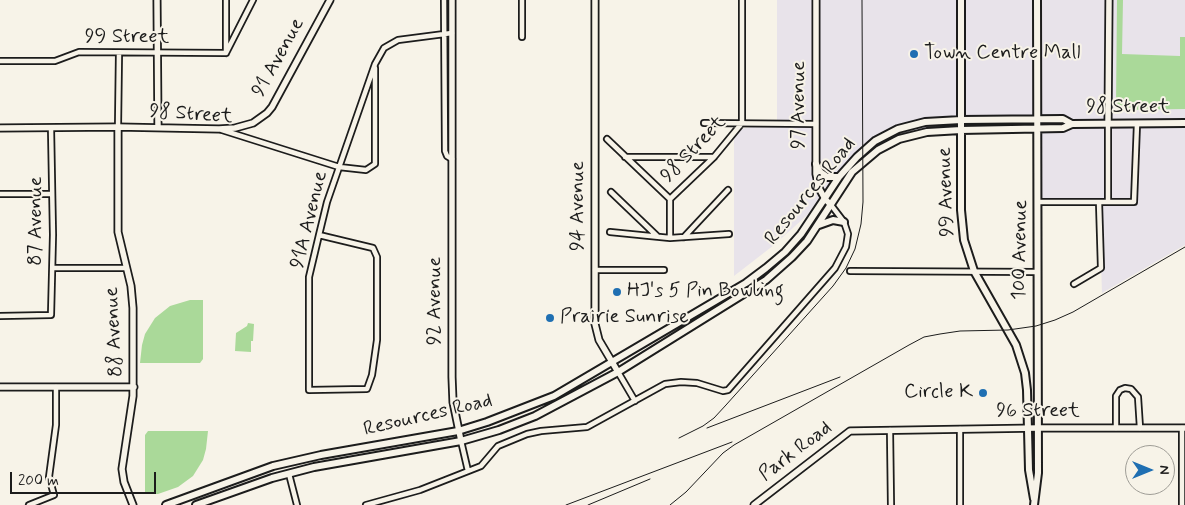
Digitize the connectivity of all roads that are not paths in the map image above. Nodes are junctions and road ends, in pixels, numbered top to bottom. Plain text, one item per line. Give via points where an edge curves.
1 (158, 0) edge
2 (226, 0) edge
3 (253, 0) edge
4 (330, 0) edge
5 (444, 0) edge
6 (452, 0) edge
7 (522, 0) edge
8 (595, 0) edge
9 (742, 0) edge
10 (816, 0) edge
11 (961, 0) edge
12 (1037, 0) edge
13 (1109, 0) edge
14 (452, 33) junction
15 (444, 34) junction
16 (522, 37) dead end
17 (119, 53) junction
18 (157, 53) junction
19 (226, 53) junction
20 (0, 61) edge
21 (375, 64) junction
22 (1037, 119) junction
23 (962, 120) junction
24 (704, 122) dead end
25 (742, 123) junction
26 (1185, 123) edge
27 (816, 124) junction
28 (1072, 124) junction
29 (1108, 124) junction
30 (1137, 124) junction
31 (118, 127) junction
32 (0, 128) edge
33 (51, 128) junction
34 (158, 128) junction
35 (218, 129) junction
36 (1037, 129) junction
37 (961, 130) junction
38 (607, 139) dead end
39 (625, 157) junction
40 (714, 157) junction
41 (452, 159) junction
42 (816, 164) junction
43 (339, 167) junction
44 (839, 177) junction
45 (728, 190) dead end
46 (611, 192) dead end
47 (0, 194) edge
48 (52, 194) junction
49 (670, 199) junction
50 (825, 199) junction
51 (1038, 202) junction
52 (1099, 202) junction
53 (1108, 202) junction
54 (831, 205) junction
55 (844, 222) junction
56 (818, 225) junction
57 (610, 232) dead end
58 (319, 234) junction
59 (730, 234) dead end
60 (657, 236) junction
61 (684, 237) junction
62 (670, 238) junction
63 (53, 268) junction
64 (126, 268) junction
65 (595, 270) junction
66 (664, 270) dead end
67 (850, 271) dead end
68 (974, 271) junction
69 (1037, 272) junction
70 (1074, 284) dead end
71 (0, 316) edge
72 (611, 361) junction
73 (618, 372) junction
74 (0, 387) edge
75 (56, 387) junction
76 (134, 387) junction
77 (635, 401) junction
78 (1027, 428) junction
79 (1038, 428) junction
80 (1116, 428) junction
81 (1140, 428) junction
82 (1183, 428) edge
83 (960, 429) junction
84 (890, 430) junction
85 (458, 431) junction
86 (461, 441) junction
87 (468, 471) junction
88 (288, 474) junction
89 (1034, 502) edge
90 (29, 505) edge
91 (133, 505) edge
92 (166, 505) edge
93 (196, 505) edge
94 (297, 505) edge
95 (366, 505) edge
96 (754, 505) edge
97 (891, 505) edge
98 (960, 505) edge
99 (1182, 505) edge

1 - 18 street
2 - 19 street
3 - 19 street
4 - 35 street, 91 Avenue via 272,107 252,123
5 - 15 street, 92 Avenue
6 - 14 street, 92 Avenue
7 - 16 street
8 - 65 street, 94 Avenue
9 - 25 street
10 - 27 street, 97 Avenue
11 - 23 main road, 99 Avenue
12 - 22 main road, 100 Avenue
13 - 29 street
14 - 15 street, 91A Avenue
14 - 41 street, 92 Avenue
15 - 21 street, 91A Avenue via 398,40 384,48
15 - 41 street, 92 Avenue via 445,150
17 - 18 street, 99 Street
17 - 20 street, 99 Street via 79,52 55,61
17 - 31 street
18 - 19 street, 99 Street
18 - 34 street
21 - 43 street, 91A Avenue
21 - 43 street, 98 Street via 375,164 366,170
22 - 23 main road, 98 Street
22 - 28 main road, 98 Street via 1063,119
22 - 36 main road, 100 Avenue
23 - 37 main road, 99 Avenue
23 - 44 main road, Resources Road via 925,122 882,136 863,150
24 - 25 street, 98 Street
25 - 27 street, 98 Street
25 - 40 street, 98 Street
26 - 30 main road, 98 Street
27 - 42 street, 97 Avenue
28 - 29 main road, 98 Street
28 - 36 main road, 98 Street via 1063,128
29 - 30 main road, 98 Street
29 - 53 street
30 - 53 street via 1134,202
31 - 33 street, 98 Street
31 - 34 street, 98 Street
31 - 64 street, 88 Avenue via 118,232
32 - 33 street, 98 Street
33 - 48 street, 87 Avenue
34 - 35 street, 98 Street
35 - 43 street, 98 Street
36 - 37 main road, 98 Street
36 - 51 main road, 100 Avenue
37 - 54 main road, Resources Road via 909,136 878,150 852,172
37 - 68 main road, 99 Avenue via 961,221
38 - 39 street
39 - 40 street
39 - 49 street
40 - 49 street, 98 Street
41 - 85 street, 92 Avenue via 452,377
42 - 44 main road via 827,177
42 - 50 street, 97 Avenue via 817,184
43 - 58 street, 91A Avenue
44 - 50 main road, Resources Road
45 - 61 street
46 - 60 street
47 - 48 street
48 - 63 street, 87 Avenue
49 - 62 street
50 - 54 street, 97 Avenue
50 - 72 main road, Resources Road via 797,239 766,268 746,283
51 - 52 street
51 - 69 main road, 100 Avenue
52 - 53 street
52 - 70 street via 1101,268
54 - 55 street
54 - 56 main road, Resources Road
55 - 56 main road via 833,220
55 - 77 street via 847,242 836,268 728,390 696,382 673,382
56 - 73 main road, Resources Road via 797,252 766,280
57 - 60 street
58 - 58 street, 91A Avenue via 373,248 377,257 377,340 367,389 309,390 309,278
59 - 61 street
60 - 62 street
61 - 62 street
63 - 64 street
63 - 71 street, 87 Avenue via 51,315
64 - 76 street, 88 Avenue via 133,296
65 - 66 street
65 - 72 street, 94 Avenue via 596,332
67 - 68 street
68 - 69 street
68 - 78 main road, 99 Avenue via 1020,358 1027,390
69 - 79 main road, 100 Avenue
72 - 73 street, 94 Avenue
72 - 85 main road, Resources Road via 554,396
73 - 77 street, 94 Avenue
73 - 86 main road, Resources Road via 536,416
74 - 75 street
75 - 76 street
75 - 90 street via 56,425 48,477 54,495
76 - 91 street, 88 Avenue via 122,469
77 - 87 street via 587,427 541,431 501,444 485,463
78 - 79 street, 96 Street
78 - 83 street, 96 Street
78 - 89 main road, 100 Avenue
79 - 80 street, 96 Street
79 - 89 main road, 100 Avenue
80 - 81 street, 96 Street
80 - 81 street via 1116,396 1126,388 1138,396
81 - 82 street, 96 Street
82 - 99 street
83 - 84 street, 96 Street
83 - 98 street
84 - 96 street, Park Road via 850,431
84 - 97 street
85 - 86 street, 92 Avenue
85 - 92 main road, Resources Road via 273,466
86 - 87 street
86 - 88 main road, Resources Road
87 - 95 street via 420,490
88 - 93 main road, Resources Road
88 - 94 street

